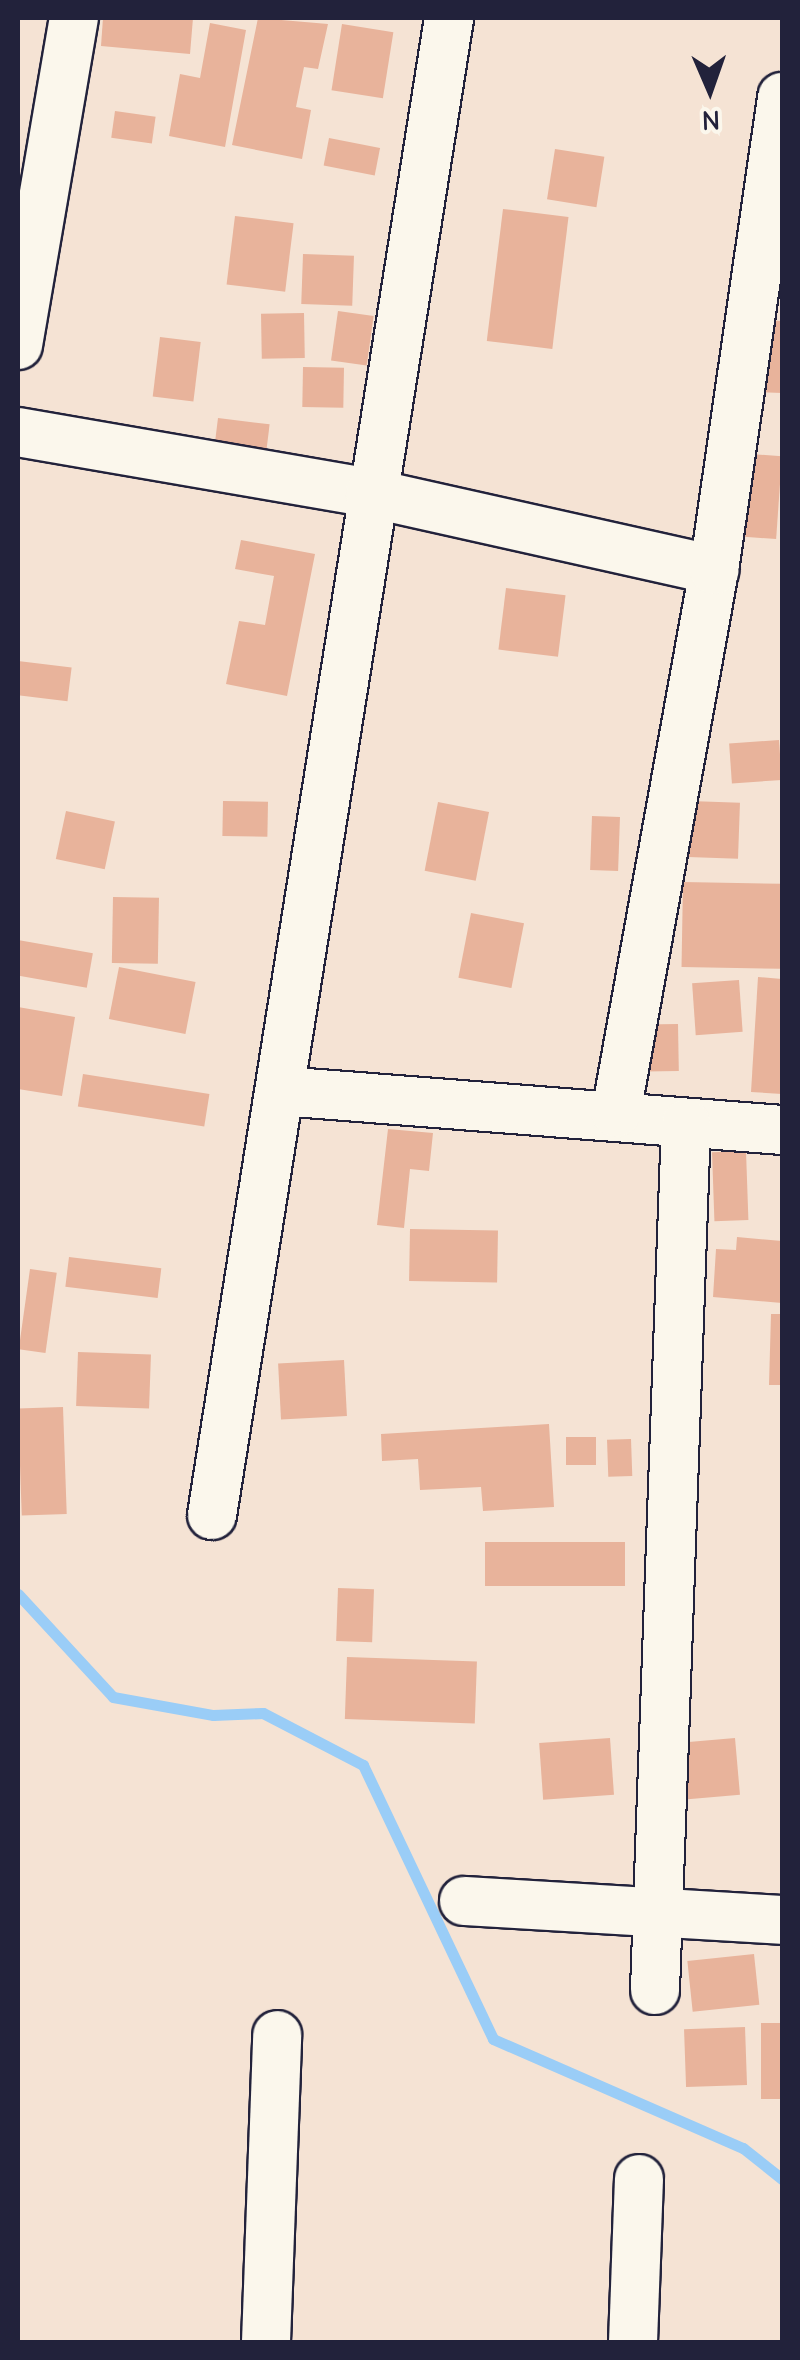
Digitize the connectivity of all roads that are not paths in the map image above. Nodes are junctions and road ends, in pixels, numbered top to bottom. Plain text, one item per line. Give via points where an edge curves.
1 (74, 18) edge
2 (449, 18) edge
3 (782, 97) edge
4 (18, 345) edge
5 (18, 432) edge
6 (370, 493) junction
7 (714, 570) junction
8 (282, 1091) junction
9 (616, 1114) junction
10 (686, 1124) junction
11 (782, 1130) edge
12 (212, 1515) dead end
13 (464, 1901) dead end
14 (658, 1915) junction
15 (782, 1920) edge
16 (655, 1990) dead end
17 (277, 2034) dead end
18 (639, 2179) dead end
19 (266, 2342) edge
20 (633, 2342) edge

1 - 4 street
2 - 6 street
3 - 7 street
5 - 6 street
6 - 7 street
6 - 8 street
7 - 9 street
8 - 9 street
8 - 12 street
9 - 10 street
10 - 11 street
10 - 14 street
13 - 14 street
14 - 15 street
14 - 16 street
17 - 19 street
18 - 20 street

